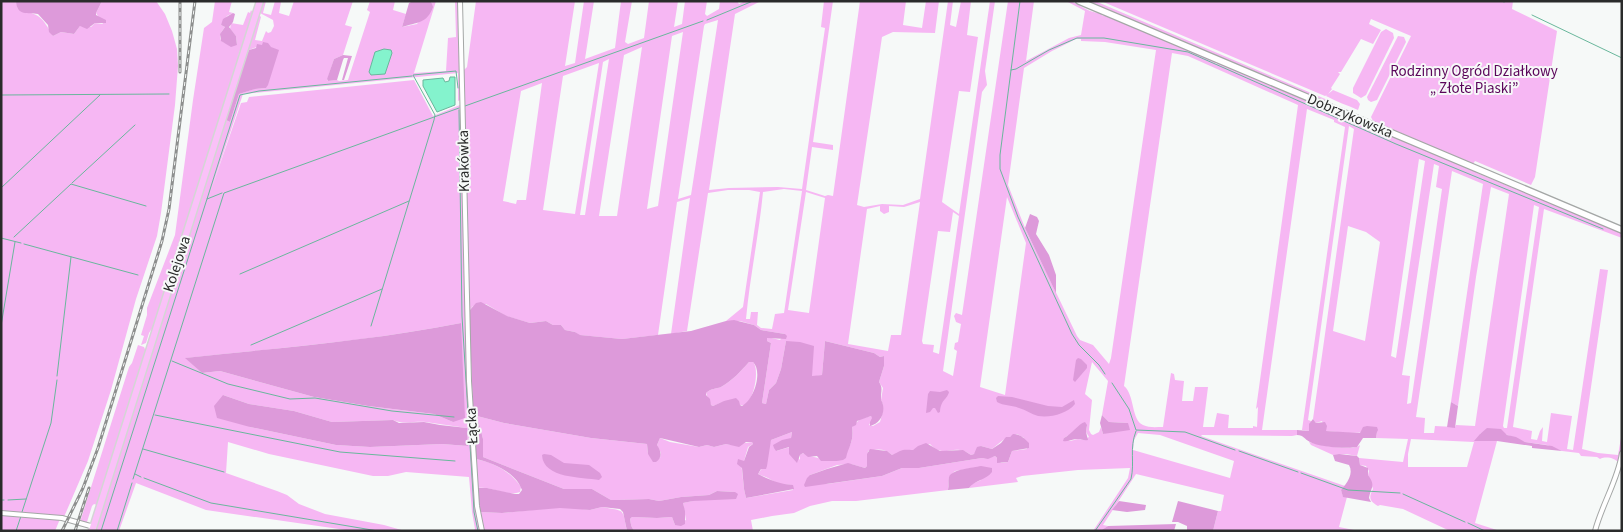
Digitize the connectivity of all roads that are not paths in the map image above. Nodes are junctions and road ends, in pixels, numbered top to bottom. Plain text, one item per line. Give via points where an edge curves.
1 (260, 1) edge
2 (460, 1) edge
3 (1079, 1) edge
4 (1622, 230) edge
5 (468, 320) joint
6 (1622, 453) edge
7 (1, 513) edge
8 (93, 529) edge
9 (482, 531) edge
10 (1595, 531) edge

1 - 8 main road, Kolejowa
2 - 5 street, Krakówka
3 - 4 main road, Dobrzykowska
5 - 9 street, Łącka via 477,506
6 - 10 street
7 - 8 street via 62,518

